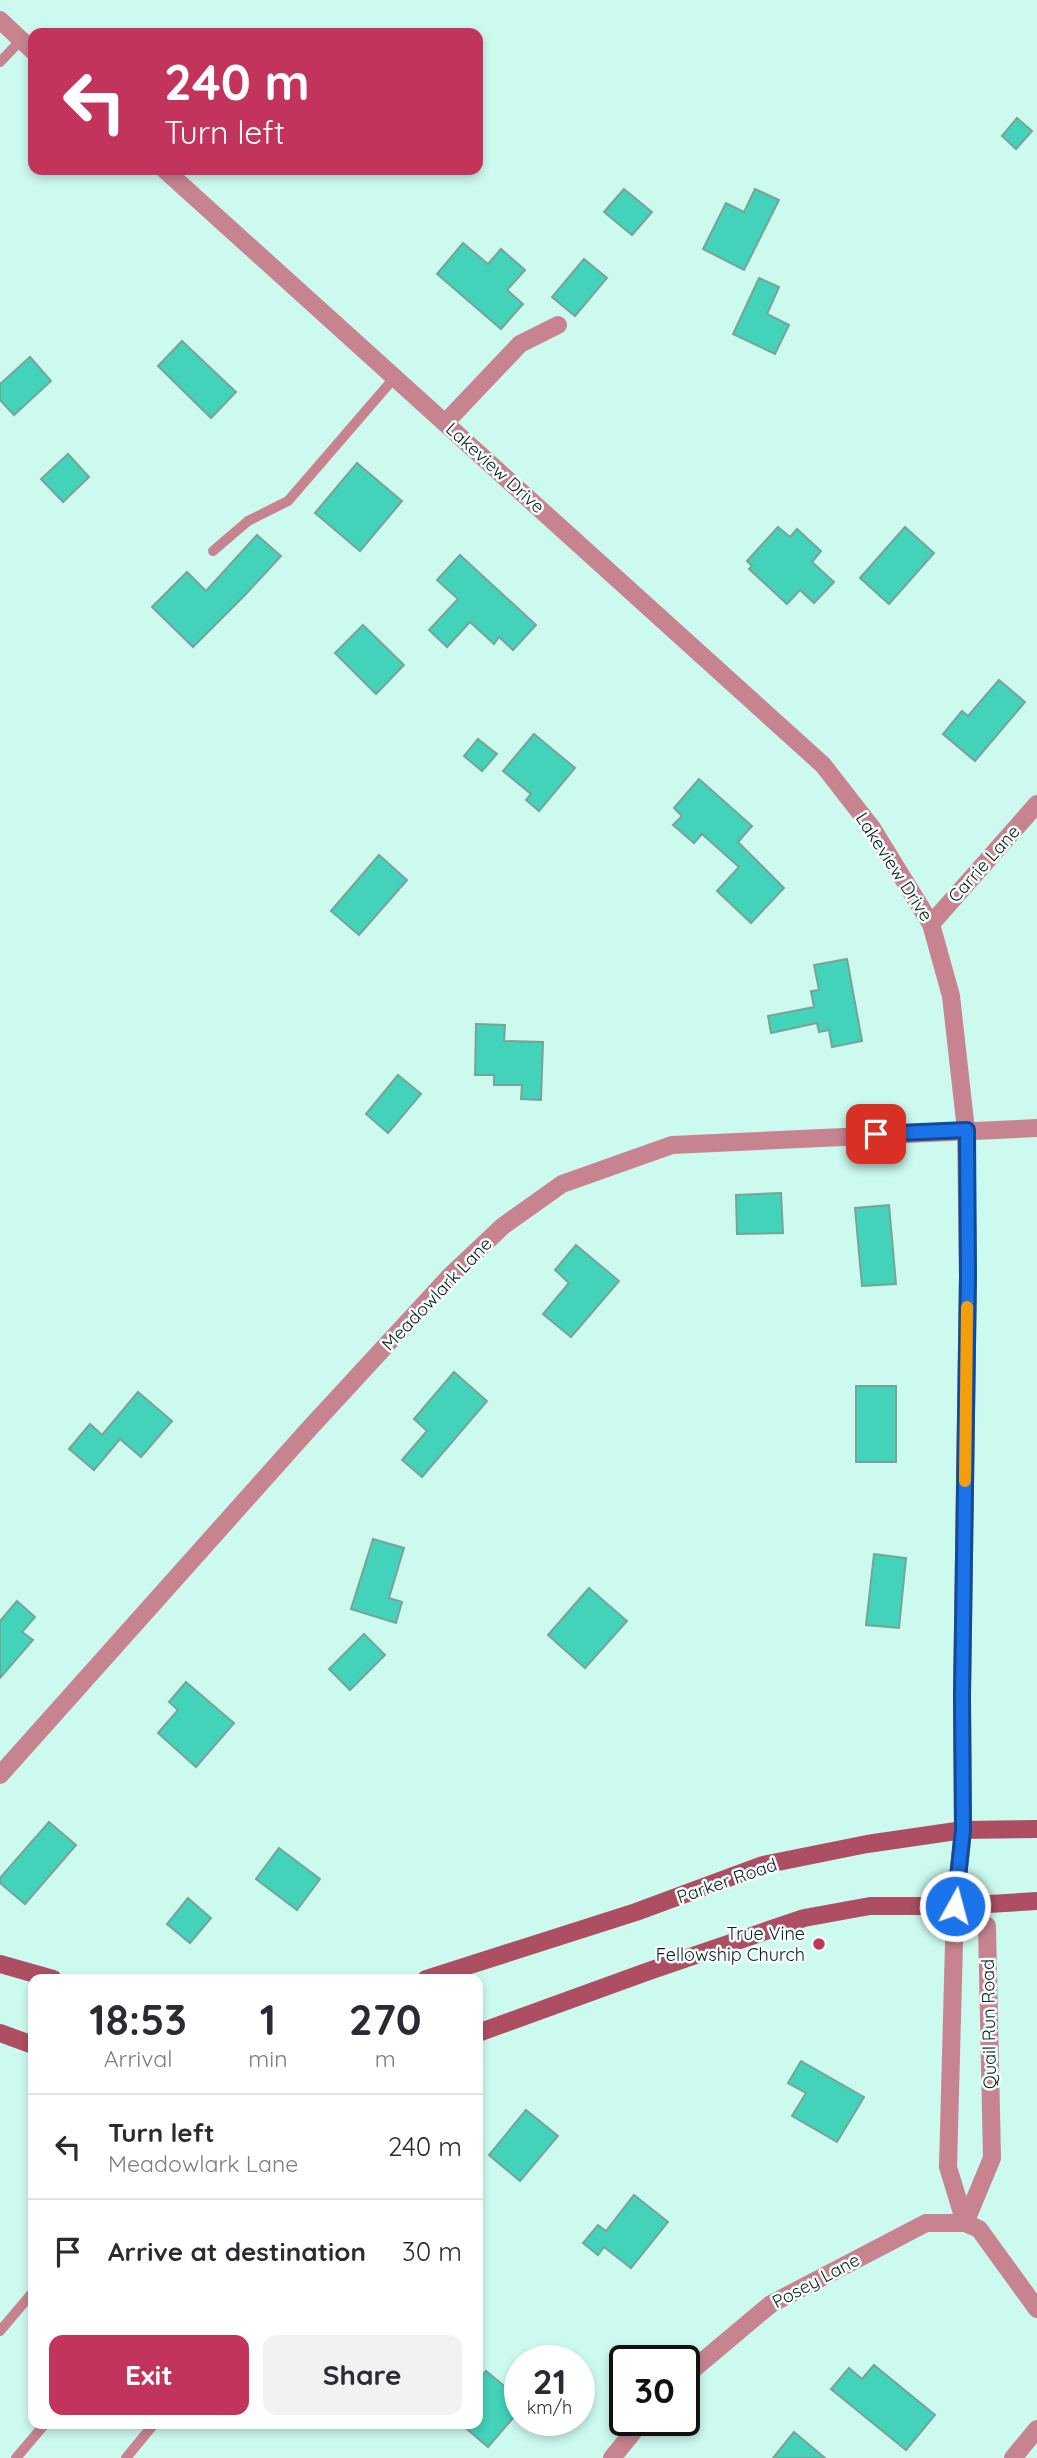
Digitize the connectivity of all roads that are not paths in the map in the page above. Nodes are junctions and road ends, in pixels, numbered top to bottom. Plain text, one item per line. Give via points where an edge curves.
1 (0, 20) edge
2 (27, 46) edge
3 (0, 62) edge
4 (171, 175) edge
5 (558, 324) dead end
6 (395, 377) junction
7 (445, 423) junction
8 (213, 551) dead end
9 (1037, 804) edge
10 (931, 924) junction
11 (1037, 1128) edge
12 (967, 1130) junction
13 (0, 1774) edge
14 (1037, 1829) edge
15 (963, 1830) junction
16 (1037, 1901) edge
17 (955, 1906) junction
18 (0, 1964) edge
19 (35, 1974) edge
20 (442, 1974) edge
21 (483, 2031) edge
22 (0, 2033) edge
23 (28, 2043) edge
24 (965, 2223) junction
25 (28, 2298) edge
26 (1037, 2309) edge
27 (0, 2331) edge
28 (700, 2364) edge
29 (41, 2429) edge
30 (151, 2429) edge
31 (1037, 2429) edge
32 (630, 2436) edge
33 (16, 2458) edge
34 (126, 2458) edge
35 (612, 2458) edge
36 (1013, 2458) edge

1 - 2 street
2 - 3 lane
4 - 6 street, Lakeview Drive
5 - 7 street via 520,344
6 - 7 street, Lakeview Drive
6 - 8 lane via 288,500 248,521
7 - 10 street, Lakeview Drive via 823,765 872,828
9 - 10 street, Carrie Lane
10 - 12 street, Lakeview Drive via 951,996
11 - 12 street, Meadowlark Lane
12 - 13 street, Meadowlark Lane via 672,1145 562,1184 503,1226 450,1276
12 - 15 street, Lakeview Drive
14 - 15 main road, Parker Road
15 - 17 street, Lakeview Drive
15 - 20 main road, Parker Road via 764,1865 636,1912
16 - 17 main road
17 - 21 main road via 870,1906 804,1918
17 - 24 street, Quail Run Road via 948,2167
17 - 24 street, Quail Run Road via 987,1926 992,2158
18 - 19 main road
22 - 23 main road
24 - 26 street via 979,2229
24 - 28 street, Posey Lane via 926,2223 771,2304
25 - 27 lane
29 - 33 lane
30 - 34 lane
31 - 36 street
32 - 35 street

